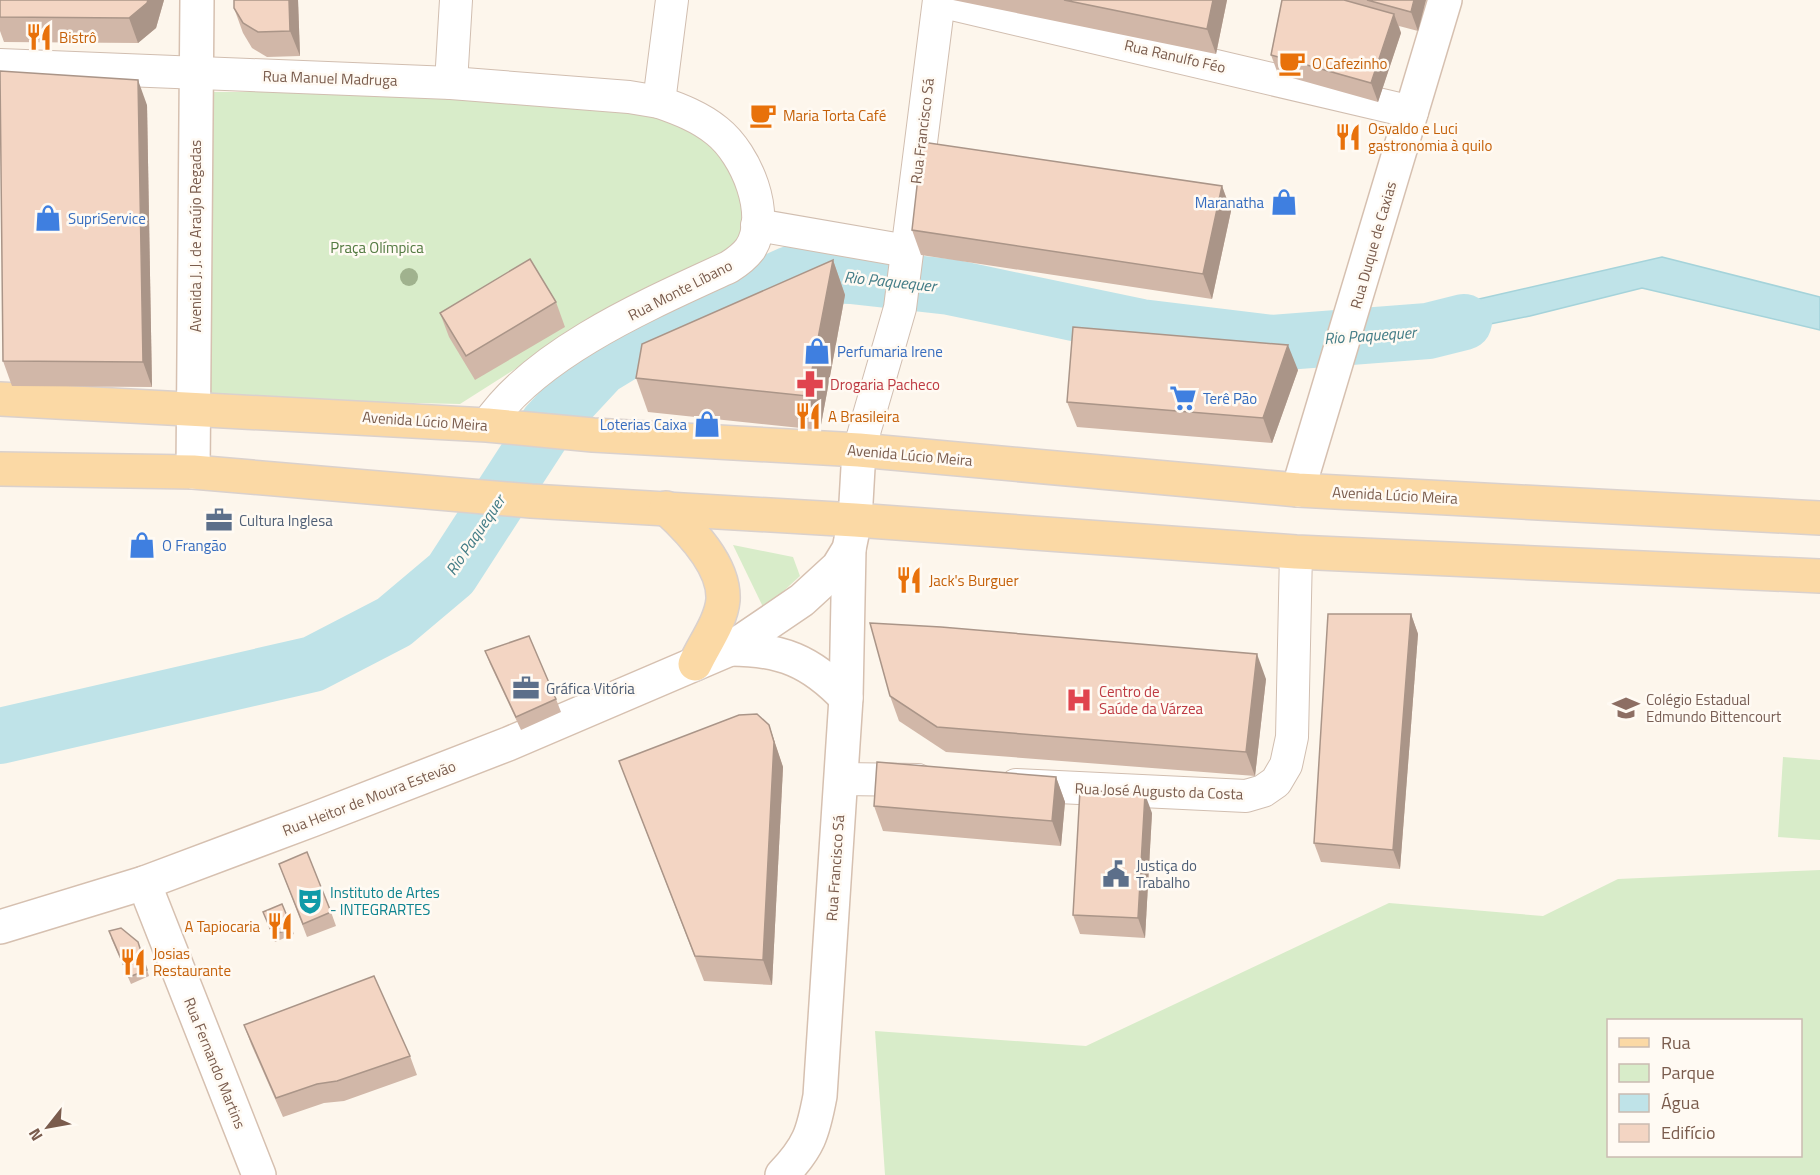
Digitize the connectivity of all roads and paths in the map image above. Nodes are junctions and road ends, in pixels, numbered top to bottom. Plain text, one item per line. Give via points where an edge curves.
1 (196, 0) edge
2 (456, 0) edge
3 (672, 0) edge
4 (1445, 0) edge
5 (939, 1) edge
6 (0, 65) edge
7 (197, 72) junction
8 (451, 83) junction
9 (659, 102) junction
10 (1412, 112) junction
11 (757, 225) junction
12 (906, 256) junction
13 (0, 399) edge
14 (194, 407) junction
15 (501, 426) junction
16 (859, 450) junction
17 (0, 469) edge
18 (193, 472) junction
19 (1298, 490) junction
20 (666, 508) junction
21 (1820, 518) edge
22 (852, 534) junction
23 (1296, 552) junction
24 (1820, 576) edge
25 (730, 650) junction
26 (694, 663) junction
27 (846, 698) junction
28 (841, 779) junction
29 (942, 781) edge
30 (986, 784) edge
31 (144, 883) junction
32 (0, 927) edge
33 (259, 1175) edge
34 (782, 1175) edge

1 - 7 main road, Avenida J. J. de Araújo Regadas
2 - 8 street
3 - 9 street
4 - 10 main road, Rua Duque de Caxias
5 - 10 street, Rua Ranulfo Féo
5 - 12 street, Rua Francisco Sá
6 - 7 street, Rua Manuel Madruga
7 - 8 street, Rua Manuel Madruga
7 - 14 main road, Avenida J. J. de Araújo Regadas
8 - 9 street, Rua Manuel Madruga
9 - 11 street, Rua Monte Líbano via 688,112 718,131 739,156 752,188
10 - 19 main road, Rua Duque de Caxias
11 - 12 street
11 - 15 street, Rua Monte Líbano via 751,247 729,267 627,317 528,380 505,403
12 - 16 street, Rua Francisco Sá via 900,308
13 - 14 main road, Avenida Lúcio Meira
14 - 15 main road, Avenida Lúcio Meira
14 - 18 main road, Avenida J. J. de Araújo Regadas
15 - 16 main road, Avenida Lúcio Meira
16 - 19 main road, Avenida Lúcio Meira
16 - 22 main road, Rua Francisco Sá
17 - 18 main road
18 - 20 main road via 449,495
19 - 21 main road, Avenida Lúcio Meira
20 - 22 main road
20 - 26 main road via 701,546 720,580 720,611
22 - 23 main road
22 - 25 main road via 838,567 821,584
22 - 27 main road, Rua Francisco Sá
23 - 24 main road
23 - 30 street, Rua José Augusto da Costa via 1292,737 1286,765 1276,782 1246,796
25 - 26 main road, Rua Heitor de Moura Estevão
25 - 27 main road via 767,650 789,657 812,668
26 - 31 main road, Rua Heitor de Moura Estevão via 508,744
27 - 28 main road, Rua Francisco Sá
28 - 29 street
28 - 34 main road, Rua Francisco Sá via 820,1096 813,1134
31 - 32 main road, Rua Heitor de Moura Estevão
31 - 33 main road, Rua Fernando Martins

